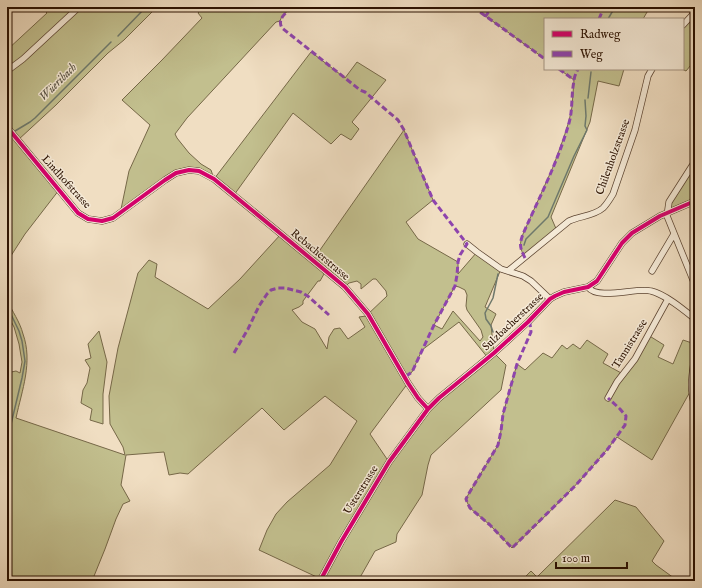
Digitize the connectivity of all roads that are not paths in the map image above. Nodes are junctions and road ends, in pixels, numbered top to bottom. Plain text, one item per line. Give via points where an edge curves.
1 (79, 7) edge
2 (695, 12) edge
3 (684, 24) edge
4 (651, 70) edge
5 (7, 71) edge
6 (7, 127) edge
7 (695, 161) edge
8 (206, 174) joint
9 (695, 201) edge
10 (667, 213) junction
11 (674, 234) junction
12 (466, 244) dead end
13 (508, 271) junction
14 (652, 271) dead end
15 (695, 286) edge
16 (588, 287) junction
17 (550, 299) junction
18 (668, 299) junction
19 (695, 319) edge
20 (695, 356) edge
21 (608, 398) dead end
22 (695, 406) edge
23 (426, 411) junction
24 (320, 581) edge

1 - 5 street
2 - 3 street
4 - 13 street, Chilenholzstrasse via 635,130 608,202 598,212 569,221
6 - 8 street, Lindhofstrasse via 78,213 88,219 102,221 113,218 176,173 189,170
7 - 10 street via 669,202
8 - 23 street, Rebacherstrasse via 345,287 368,314
9 - 10 street
10 - 11 street
10 - 16 street via 628,236 601,275
11 - 14 street
11 - 15 street
12 - 13 street via 501,269
13 - 17 street via 531,281
16 - 17 street, Sulzbacherstrasse via 564,292
16 - 18 street via 594,292 605,293 650,290
17 - 23 street, Sulzbacherstrasse via 494,353
18 - 19 street
18 - 21 street, Tannistrasse via 635,359
20 - 22 street via 691,389
23 - 24 street, Usterstrasse via 389,462

